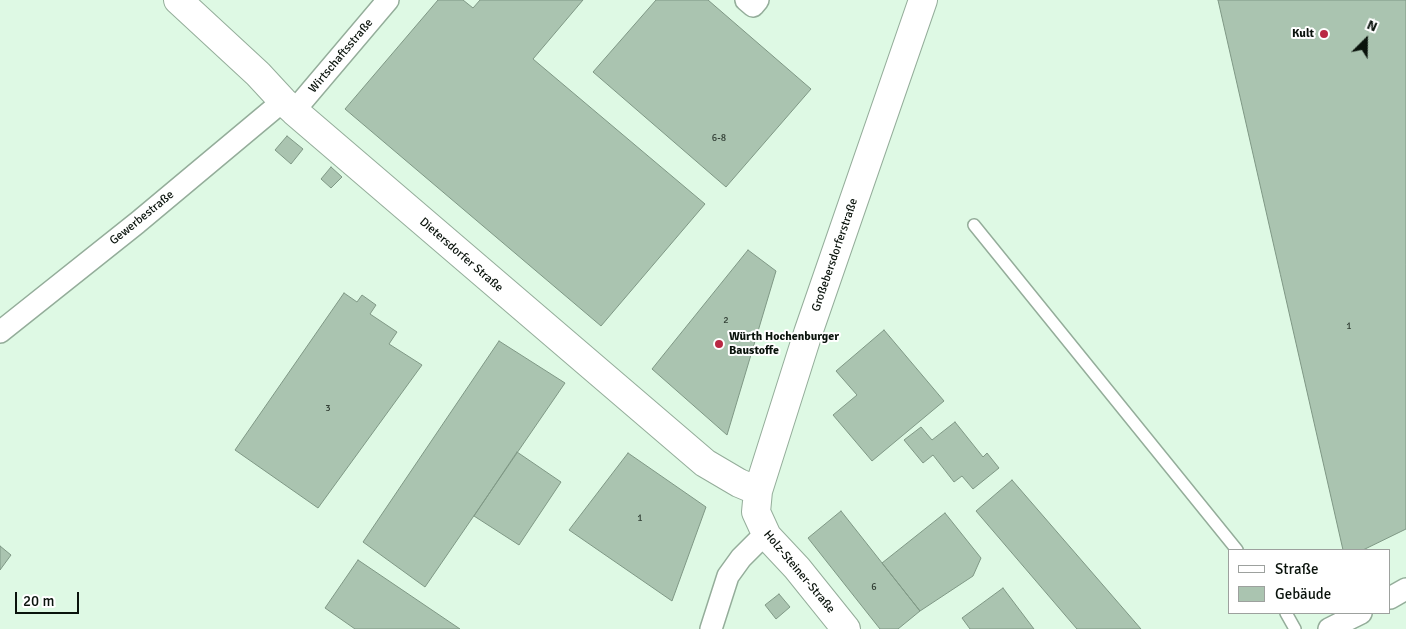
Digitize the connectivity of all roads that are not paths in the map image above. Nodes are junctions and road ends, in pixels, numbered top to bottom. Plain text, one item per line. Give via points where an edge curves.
1 (178, 0) edge
2 (388, 0) edge
3 (746, 0) edge
4 (758, 0) edge
5 (924, 0) edge
6 (288, 106) junction
7 (974, 225) dead end
8 (0, 332) edge
9 (760, 513) junction
10 (1236, 549) edge
11 (1406, 589) edge
12 (1391, 597) edge
13 (1287, 614) edge
14 (1359, 614) edge
15 (711, 629) edge
16 (846, 629) edge
17 (1295, 629) edge
18 (1329, 629) edge

1 - 6 street, Dietersdorfer Straße
2 - 6 street, Wirtschaftsstraße
3 - 4 street via 753,6
5 - 9 street, Großebersdorferstraße via 808,333
6 - 8 street, Gewerbestraße
6 - 9 street, Dietersdorfer Straße via 705,463 739,482
7 - 10 lane
9 - 15 street via 757,542 728,576
9 - 16 street, Holz-Steiner-Straße via 797,568
11 - 12 street
13 - 17 lane
14 - 18 street

